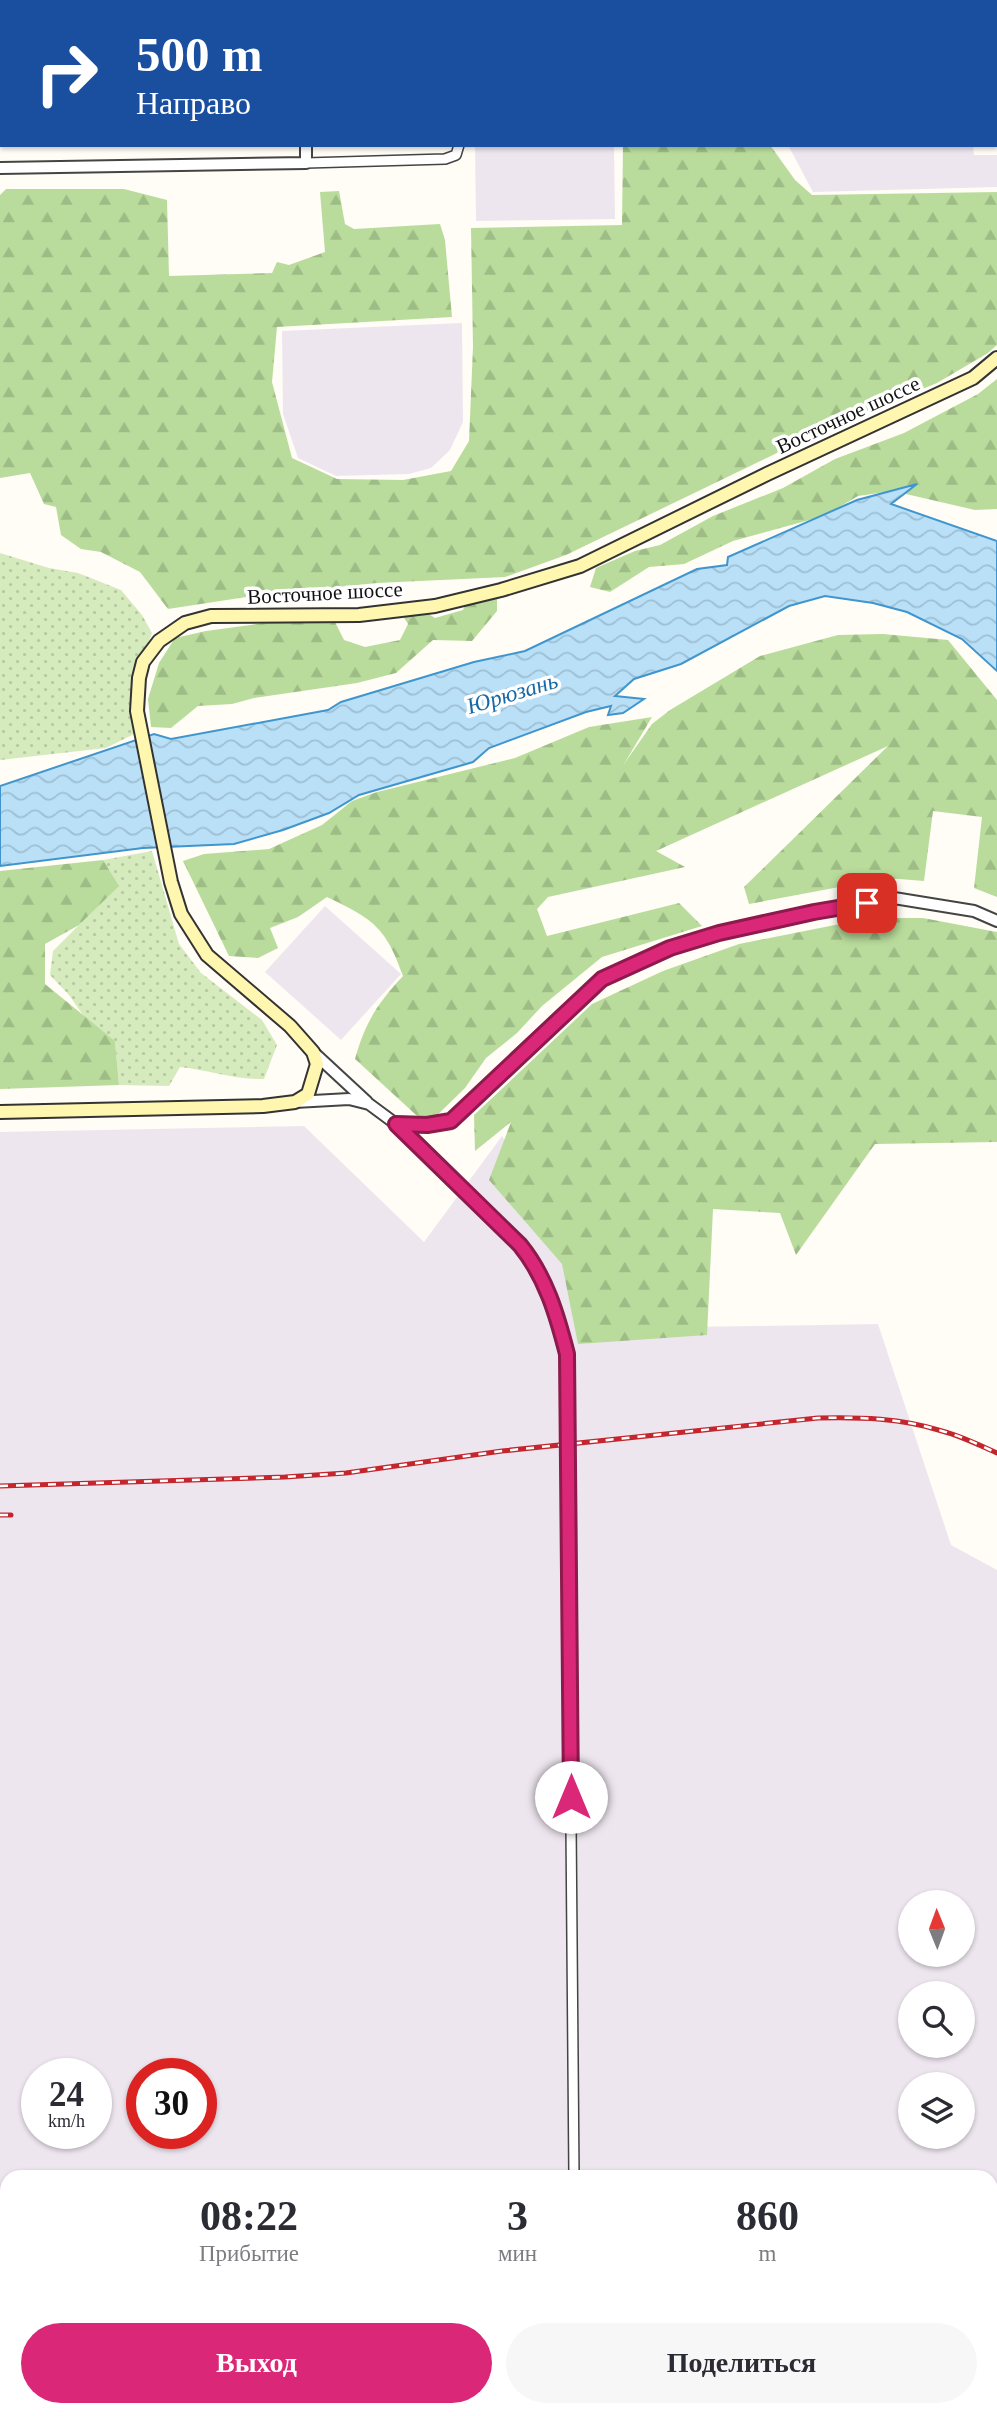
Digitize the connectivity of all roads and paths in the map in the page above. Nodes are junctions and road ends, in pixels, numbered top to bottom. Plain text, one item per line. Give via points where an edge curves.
1 (306, 147) edge
2 (458, 147) edge
3 (306, 163) junction
4 (0, 168) edge
5 (997, 358) edge
6 (997, 921) edge
7 (313, 1052) junction
8 (295, 1102) junction
9 (369, 1104) junction
10 (0, 1112) edge
11 (396, 1124) junction
12 (574, 2170) edge

1 - 3 street
2 - 3 street via 456,155 445,159
3 - 4 street
5 - 7 main road, Восточное шоссе via 973,378 580,566 435,606 359,615 211,617 185,623 159,641 143,662 137,711 181,914 206,955 261,999
6 - 11 street via 974,911 894,898 719,933 670,948 602,979 451,1121
7 - 8 main road via 317,1064 308,1094
7 - 9 street, Восточное шоссе
8 - 9 street via 349,1099
8 - 10 main road
9 - 11 street, Восточное шоссе
11 - 12 street via 533,1261 558,1316 567,1354

